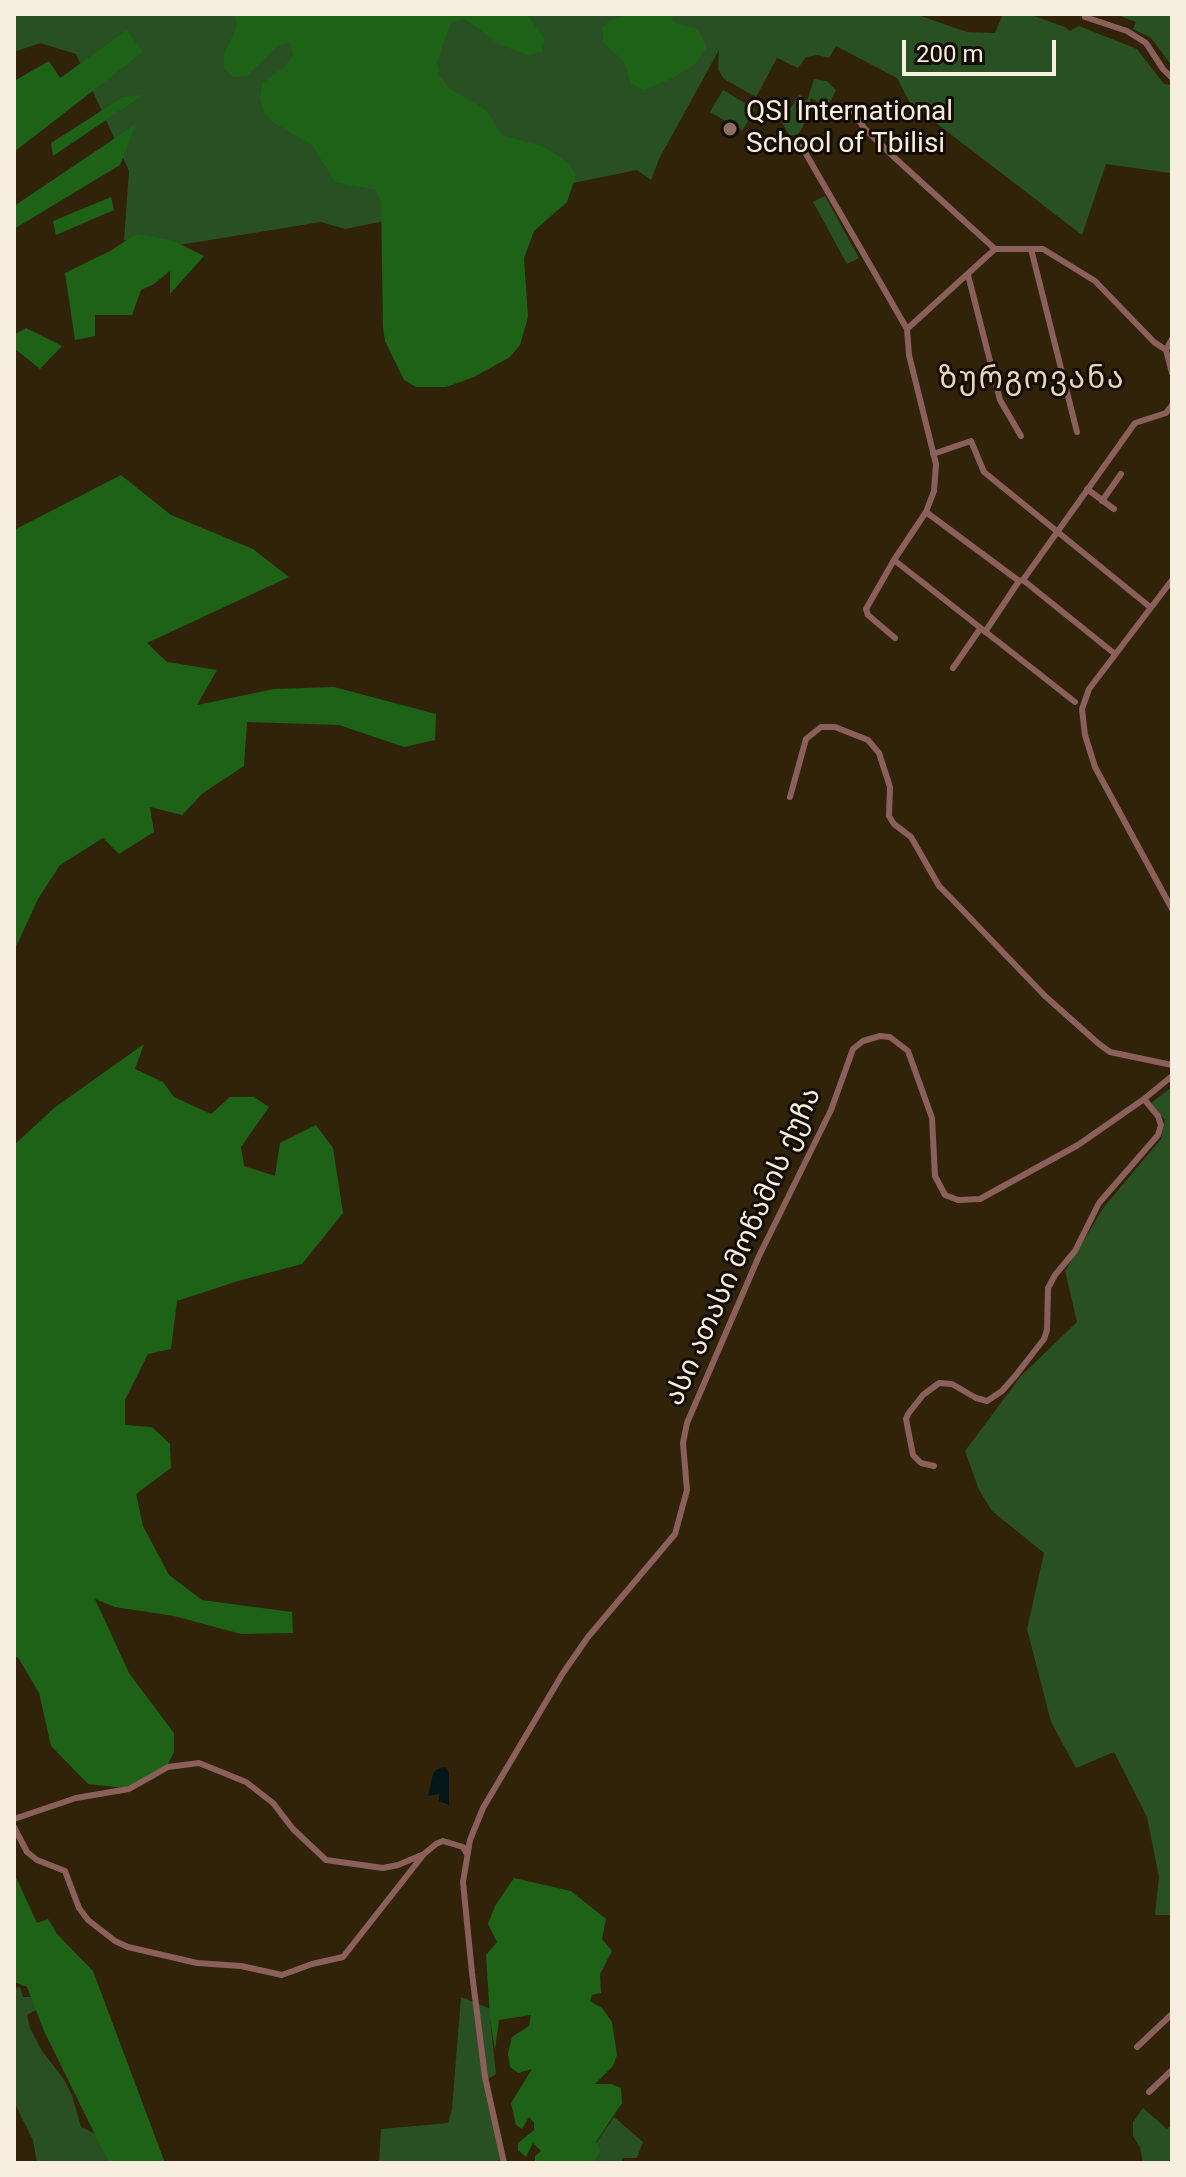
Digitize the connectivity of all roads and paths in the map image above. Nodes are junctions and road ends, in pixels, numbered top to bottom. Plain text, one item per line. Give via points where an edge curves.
1 (1085, 17) dead end
2 (1172, 78) edge
3 (851, 108) dead end
4 (802, 147) dead end
5 (995, 249) junction
6 (1031, 249) junction
7 (968, 275) junction
8 (907, 329) junction
9 (1172, 339) edge
10 (1166, 350) junction
11 (1172, 373) edge
12 (1172, 405) edge
13 (1077, 432) dead end
14 (1021, 436) dead end
15 (933, 454) junction
16 (1121, 474) dead end
17 (1087, 489) junction
18 (1102, 501) junction
19 (1114, 509) dead end
20 (926, 512) junction
21 (1056, 532) junction
22 (894, 560) junction
23 (1021, 580) junction
24 (1172, 580) edge
25 (1150, 607) junction
26 (983, 630) junction
27 (895, 638) dead end
28 (1115, 654) junction
29 (953, 668) dead end
30 (1075, 702) dead end
31 (790, 797) dead end
32 (1172, 909) edge
33 (1172, 1065) edge
34 (1172, 1076) edge
35 (1144, 1099) junction
36 (934, 1466) dead end
37 (14, 1819) edge
38 (14, 1827) edge
39 (424, 1854) junction
40 (467, 1854) junction
41 (1172, 2014) edge
42 (1137, 2047) dead end
43 (1172, 2070) edge
44 (1149, 2092) dead end
45 (504, 2163) edge

1 - 2 street via 1146,43
3 - 5 street via 864,128
4 - 8 street
5 - 6 street
5 - 7 street
6 - 10 street via 1043,249 1095,281
6 - 13 street
7 - 8 street
7 - 14 street via 1000,400
8 - 15 street
9 - 10 street
10 - 11 street
12 - 17 street via 1166,413 1135,423
15 - 20 street via 934,491
15 - 21 street via 971,441 984,472
16 - 18 street
17 - 18 street
17 - 21 street
18 - 19 street
20 - 22 street
20 - 23 street
21 - 23 street
21 - 25 street
22 - 26 street
22 - 27 street via 866,609
23 - 26 street
23 - 28 street
24 - 25 street
25 - 28 street
26 - 29 street
26 - 30 street
28 - 32 street via 1083,704 1085,735 1095,767
31 - 33 street via 806,739 821,727 868,740 879,753 890,787 889,816 911,837 939,886 1099,1044 1110,1052
34 - 35 street, ასი ათასი მოწამის ქუჩა
35 - 36 street via 1158,1116 1158,1135 1099,1203 1075,1251 1055,1275 1048,1288 1044,1339 1002,1391 987,1401 939,1383 908,1414 913,1455
35 - 40 street, ასი ათასი მოწამის ქუჩა via 1006,1186 980,1199 958,1200 945,1195 935,1176 932,1118 908,1051 880,1036 856,1046 687,1423 687,1490 675,1534 563,1673 483,1808
37 - 39 street via 76,1798 129,1789 168,1767 199,1763 246,1782 326,1860 383,1868
38 - 39 street via 27,1852 65,1871 79,1908 115,1941 197,1963 282,1975 343,1957
39 - 40 street via 443,1841 463,1847
40 - 45 street, ასი ათასი მოწამის ქუჩა via 463,1882 472,1973 485,2077
41 - 42 street
43 - 44 street

